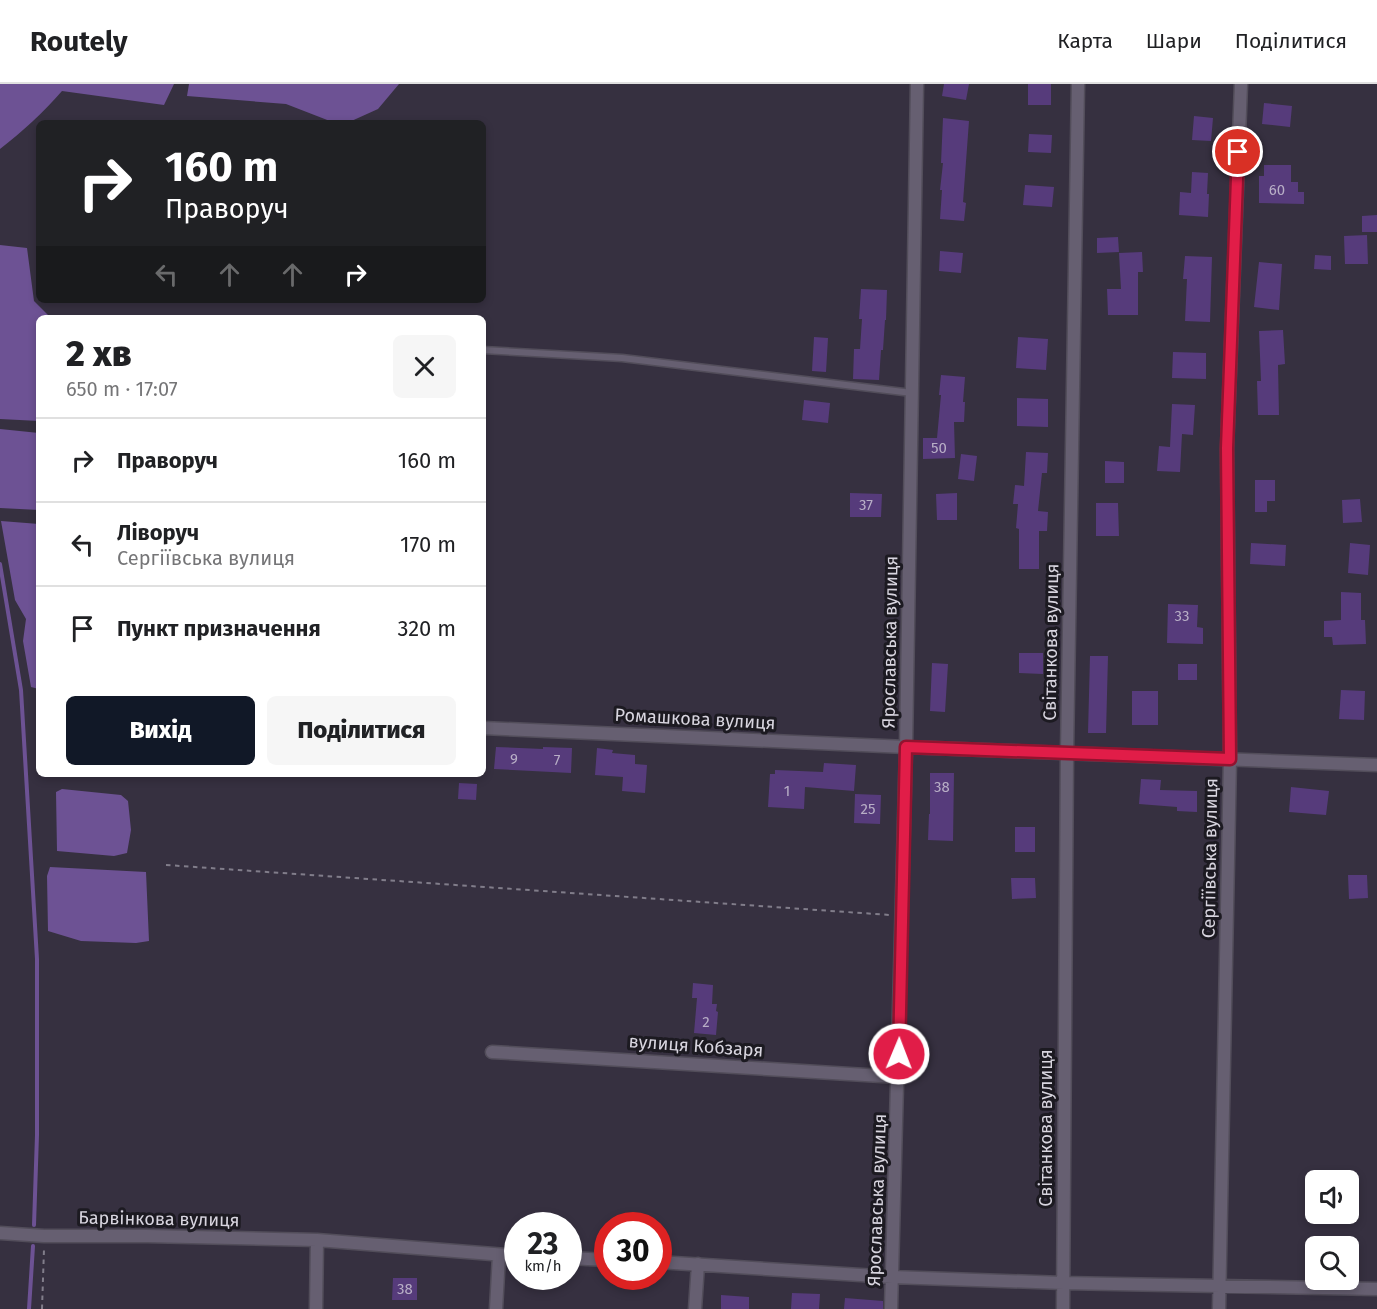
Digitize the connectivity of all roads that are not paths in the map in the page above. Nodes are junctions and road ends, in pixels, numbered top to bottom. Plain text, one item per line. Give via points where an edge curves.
1 (917, 84) edge
2 (1078, 84) edge
3 (1241, 84) edge
4 (486, 350) edge
5 (913, 393) junction
6 (486, 728) edge
7 (906, 747) junction
8 (1067, 752) junction
9 (1230, 759) junction
10 (1377, 765) edge
11 (492, 1052) dead end
12 (898, 1077) junction
13 (0, 1233) edge
14 (317, 1240) junction
15 (499, 1255) junction
16 (504, 1255) edge
17 (672, 1263) edge
18 (698, 1264) junction
19 (892, 1277) junction
20 (1063, 1283) junction
21 (1219, 1286) junction
22 (1377, 1289) edge
23 (316, 1309) edge
24 (496, 1309) edge
25 (695, 1309) edge
26 (891, 1309) edge
27 (1063, 1309) edge
28 (1219, 1309) edge

1 - 5 street, Ярославська вулиця
2 - 8 street, Світанкова вулиця
3 - 9 street, Сергіївська вулиця via 1227,448
4 - 5 lane via 622,358
5 - 7 street, Ярославська вулиця
6 - 7 street, Ромашкова вулиця
7 - 8 street, Ромашкова вулиця
7 - 12 street, Ярославська вулиця
8 - 9 street, Ромашкова вулиця
8 - 20 street, Світанкова вулиця
9 - 10 street, Ромашкова вулиця
9 - 21 street, Сергіївська вулиця
11 - 12 street, вулиця Кобзаря
12 - 19 street, Ярославська вулиця
13 - 14 street, Барвінкова вулиця
14 - 15 street, Барвінкова вулиця
14 - 23 street
15 - 16 street, Барвінкова вулиця
15 - 24 street
17 - 18 street
18 - 19 street
18 - 25 street
19 - 20 street
19 - 26 street, Ярославська вулиця
20 - 21 street
20 - 27 street, Світанкова вулиця
21 - 22 street
21 - 28 street, Сергіївська вулиця

